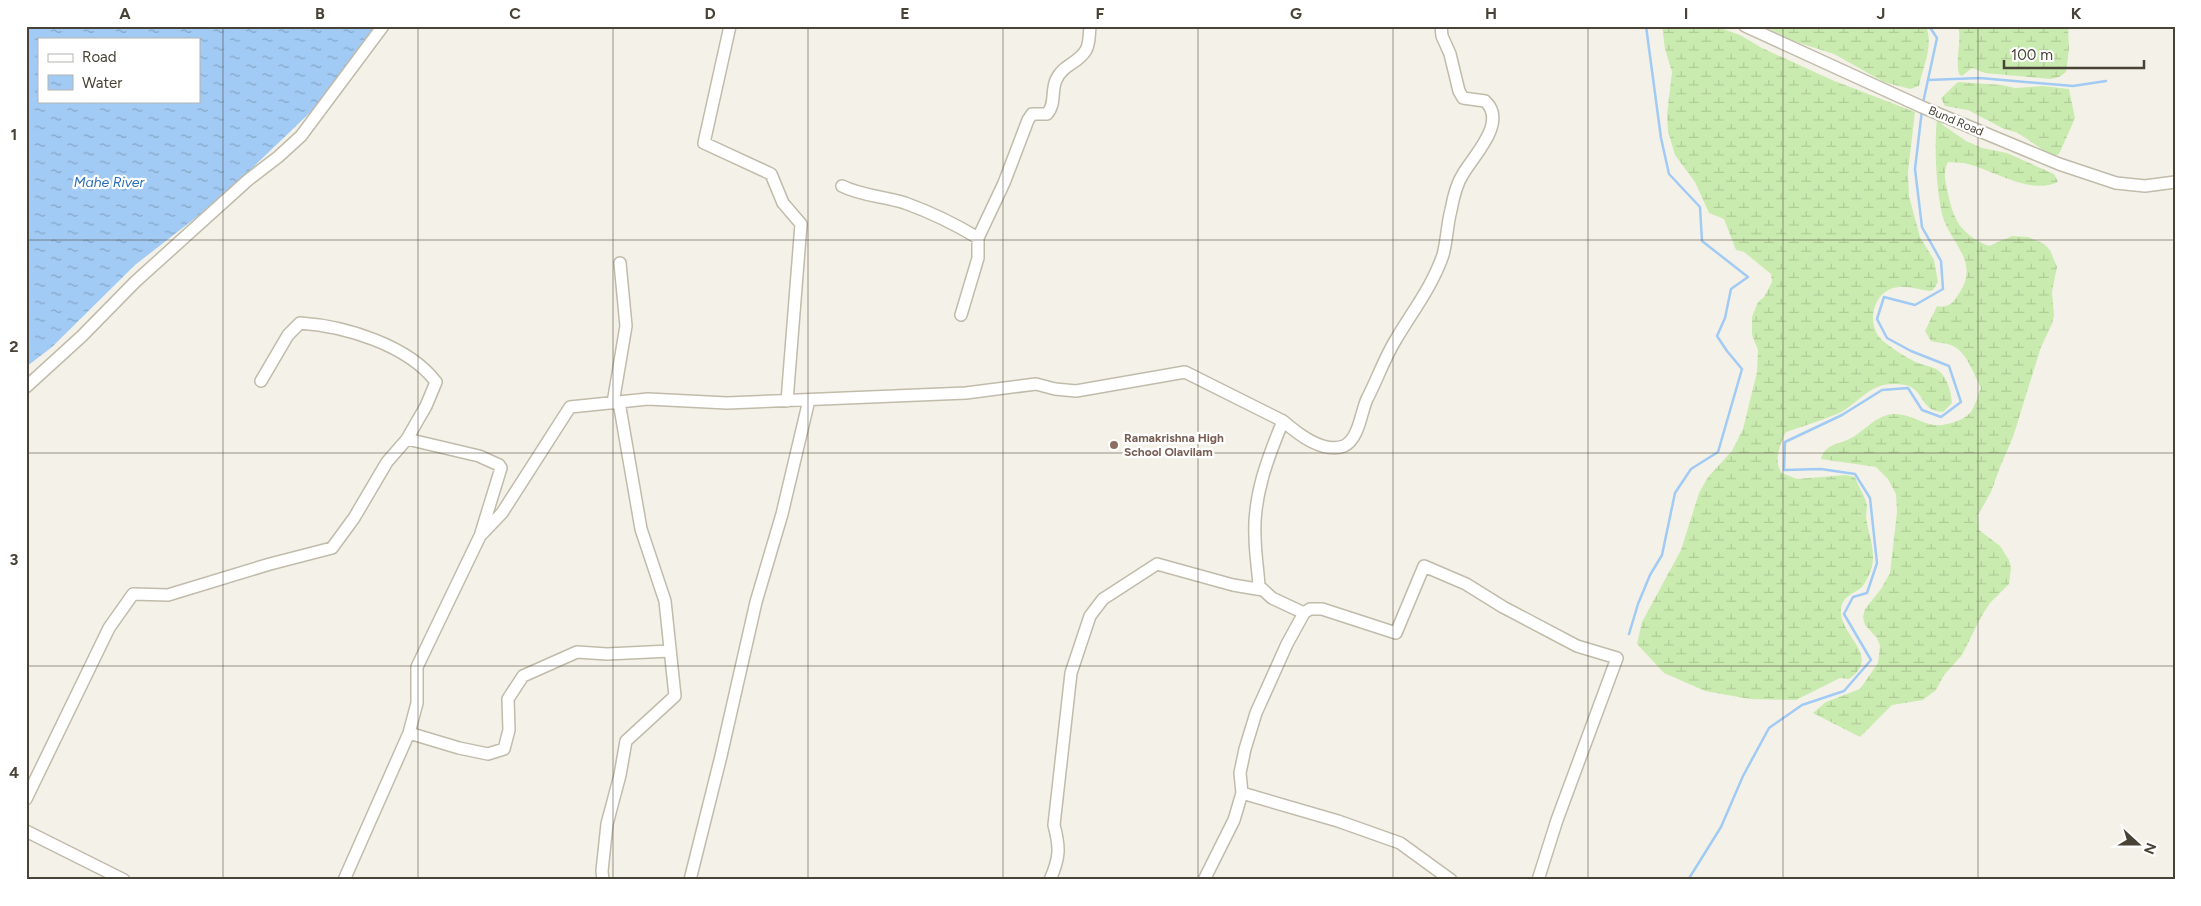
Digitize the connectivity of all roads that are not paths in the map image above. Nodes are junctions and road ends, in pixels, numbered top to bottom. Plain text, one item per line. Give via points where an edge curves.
1 (383, 26) edge
2 (730, 26) edge
3 (1090, 26) edge
4 (1441, 26) edge
5 (1745, 26) edge
6 (2175, 182) edge
7 (842, 186) dead end
8 (978, 238) junction
9 (620, 262) dead end
10 (961, 315) dead end
11 (262, 381) dead end
12 (26, 387) edge
13 (809, 400) junction
14 (787, 401) junction
15 (616, 402) junction
16 (1283, 421) junction
17 (407, 439) junction
18 (480, 536) junction
19 (1263, 590) junction
20 (1304, 613) junction
21 (670, 651) junction
22 (409, 733) junction
23 (1242, 793) junction
24 (26, 799) edge
25 (26, 831) edge
26 (124, 880) edge
27 (344, 880) edge
28 (603, 880) edge
29 (690, 880) edge
30 (1050, 880) edge
31 (1204, 880) edge
32 (1451, 880) edge
33 (1538, 880) edge

1 - 12 street via 300,136 136,282
2 - 14 street via 704,143 771,174 783,203 801,224
3 - 8 street via 1087,48 1060,71 1051,110 1047,114 1032,114 1028,120
4 - 16 street via 1459,91 1468,100 1485,101 1492,109 1493,119 1483,147 1462,175 1451,209 1443,255 1426,294 1394,342 1354,434 1346,445 1334,448 1304,438
5 - 6 street, Bund Road via 1922,107 2059,164 2116,183 2145,186
7 - 8 street via 854,192 905,203
8 - 10 street via 978,258
9 - 15 street via 626,326
11 - 17 street via 288,335 300,323 344,330 375,340 416,364 436,382
13 - 14 street
13 - 16 street via 966,393 1036,384 1055,390 1076,391 1185,372
13 - 29 street via 782,514 756,602
14 - 15 street via 727,403 648,399
15 - 18 street via 570,407 502,513
15 - 21 street via 641,529 664,601
16 - 19 street via 1269,454 1257,508 1254,535 1259,586
17 - 18 street via 479,456 500,465
17 - 24 street via 387,462 332,548 168,595 133,594 109,628
18 - 22 street via 417,667 417,704
19 - 20 street via 1272,598
19 - 30 street via 1156,564 1103,599 1090,616 1071,673 1054,825 1060,845
20 - 23 street via 1256,713 1240,773
20 - 33 street via 1310,609 1322,609 1396,633 1424,566 1466,584 1577,646 1617,658
21 - 22 street via 577,652 523,676 508,699 504,749 488,754
21 - 28 street via 675,696 626,741 607,824
22 - 27 street
23 - 31 street via 1234,820
23 - 32 street via 1400,843
25 - 26 street

